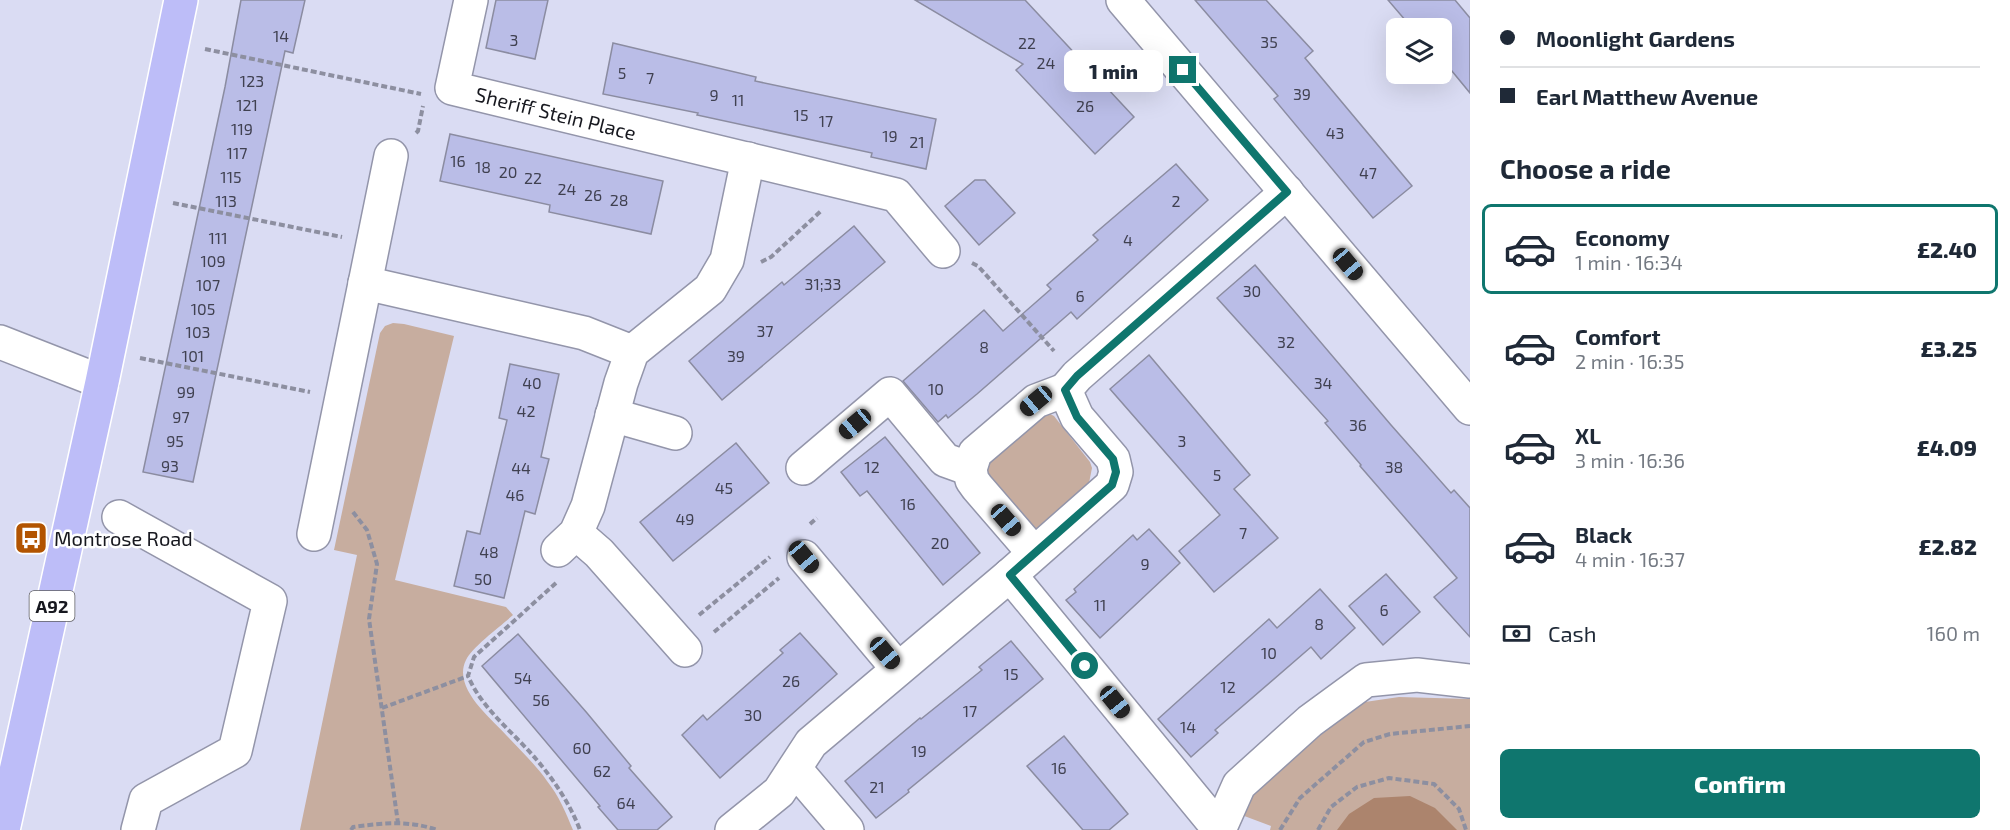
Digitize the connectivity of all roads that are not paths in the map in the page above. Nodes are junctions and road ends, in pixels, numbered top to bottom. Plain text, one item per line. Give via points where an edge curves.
1 (181, 0) edge
2 (471, 0) edge
3 (1123, 0) edge
4 (391, 156) road end
5 (748, 159) junction
6 (1287, 192) junction
7 (943, 251) road end
8 (365, 283) junction
9 (0, 342) edge
10 (632, 352) junction
11 (105, 367) junction
12 (1071, 383) junction
13 (1470, 408) edge
14 (612, 416) junction
15 (675, 433) dead end
16 (803, 468) dead end
17 (970, 469) junction
18 (120, 517) dead end
19 (314, 534) dead end
20 (806, 541) road end
21 (1034, 553) junction
22 (1010, 575) junction
23 (679, 643) road end
24 (898, 669) junction
25 (1470, 681) edge
26 (795, 769) junction
27 (3, 830) edge
28 (138, 830) edge
29 (732, 830) edge
30 (847, 830) edge
31 (1219, 830) edge

1 - 11 main road, A92
2 - 5 street, Sheriff Stein Place via 438,91
3 - 6 street
4 - 8 street
5 - 7 street, Sheriff Stein Place via 896,195
5 - 10 street via 727,260 710,289
6 - 12 street
6 - 13 street
8 - 10 street via 584,333
8 - 19 street
9 - 11 street
10 - 14 street
11 - 27 main road, A92
12 - 17 street via 1036,401 975,453
12 - 21 street via 1077,417 1113,459 1116,472 1105,493
14 - 15 street
14 - 23 street via 588,506 567,541 600,553
16 - 17 street via 890,394 945,460
17 - 21 street via 977,487
18 - 28 street via 270,601 235,752 146,800
20 - 24 street
21 - 22 street
22 - 24 street
22 - 31 street
24 - 26 street via 811,743
25 - 31 street via 1417,675 1366,680 1310,720 1239,785
26 - 29 street via 779,792
26 - 30 street

